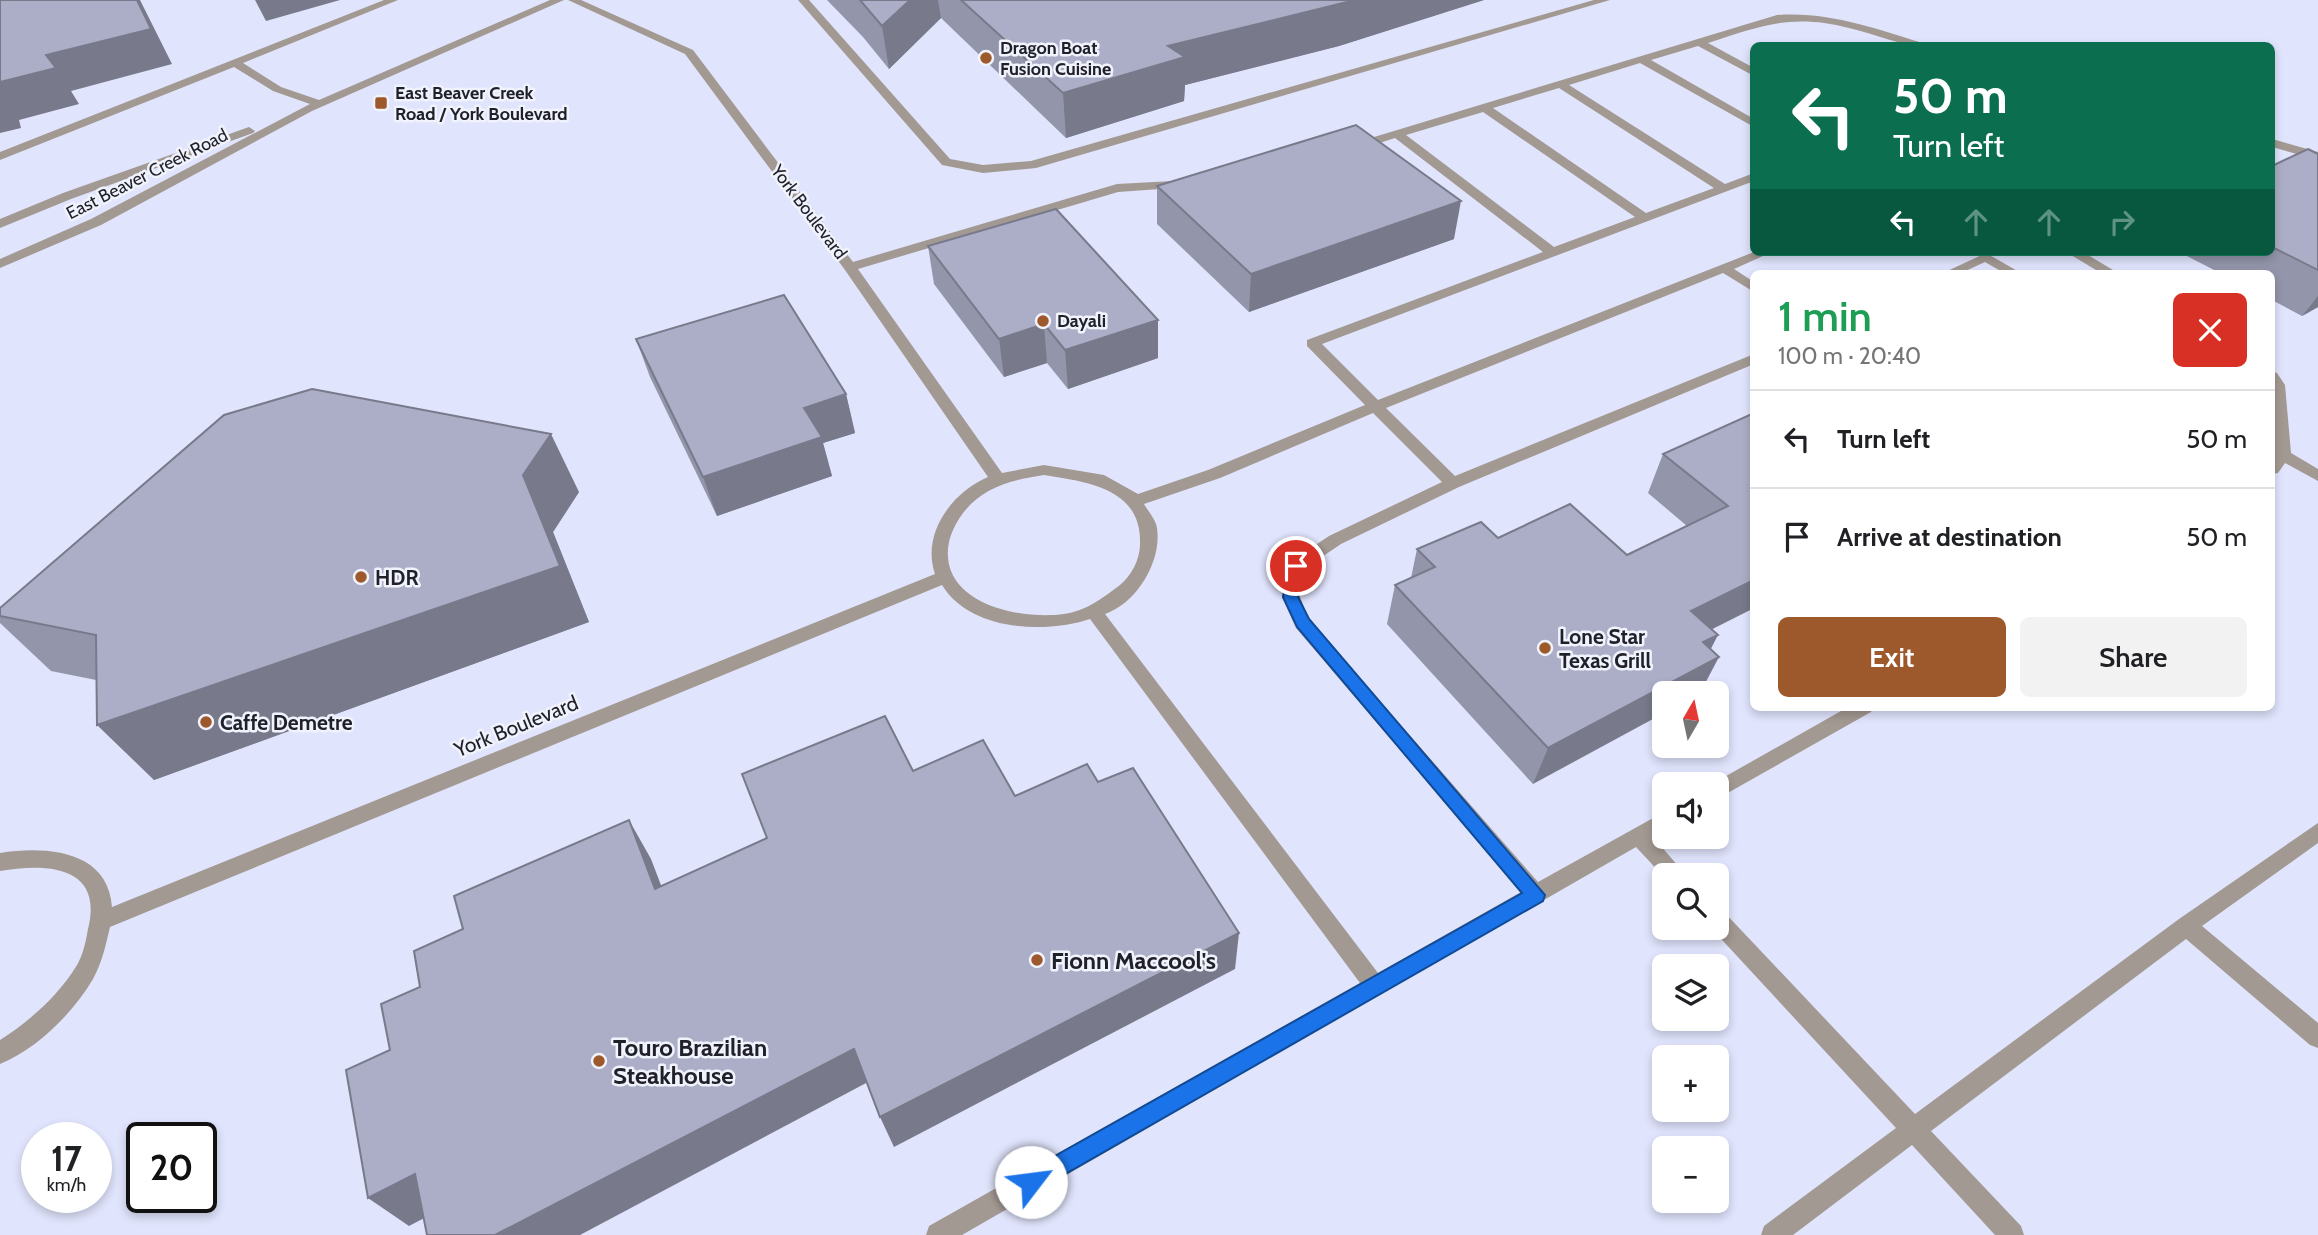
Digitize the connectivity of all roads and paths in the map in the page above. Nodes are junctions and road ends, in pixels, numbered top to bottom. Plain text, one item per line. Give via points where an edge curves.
1 (393, 0) edge
2 (559, 0) edge
3 (573, 0) edge
4 (803, 0) edge
5 (1605, 0) edge
6 (1697, 41) junction
7 (1908, 42) edge
8 (1641, 59) junction
9 (235, 64) junction
10 (1750, 71) edge
11 (1560, 84) junction
12 (314, 106) junction
13 (1484, 107) junction
14 (1750, 122) edge
15 (1397, 134) junction
16 (2275, 145) edge
17 (1348, 149) edge
18 (0, 156) edge
19 (2318, 156) edge
20 (1750, 178) edge
21 (1200, 182) edge
22 (1723, 188) junction
23 (1643, 217) junction
24 (0, 224) edge
25 (1552, 252) junction
26 (1755, 256) edge
27 (2080, 256) edge
28 (0, 264) edge
29 (850, 267) junction
30 (1724, 268) junction
31 (1957, 270) edge
32 (2009, 270) edge
33 (2106, 270) edge
34 (1750, 285) edge
35 (1750, 360) edge
36 (2275, 380) edge
37 (1376, 406) junction
38 (2283, 455) junction
39 (2275, 465) edge
40 (2318, 476) edge
41 (998, 479) junction
42 (1453, 483) junction
43 (1135, 501) junction
44 (945, 577) junction
45 (1094, 612) junction
46 (1857, 711) edge
47 (1729, 784) edge
48 (1652, 828) edge
49 (2318, 832) edge
50 (1639, 835) junction
51 (0, 862) edge
52 (1665, 863) edge
53 (1536, 895) junction
54 (104, 919) junction
55 (2186, 926) junction
56 (1729, 932) edge
57 (1375, 986) junction
58 (2318, 1037) edge
59 (0, 1053) edge
60 (1914, 1130) junction
61 (937, 1235) edge
62 (1773, 1235) edge
63 (2012, 1235) edge

1 - 9 street
2 - 12 street, East Beaver Creek Road
3 - 29 street, York Boulevard via 689,52
4 - 5 street via 946,162 983,169 1032,165
6 - 7 street via 1798,15
6 - 8 street
6 - 10 street
8 - 11 street
8 - 14 street
9 - 12 street
9 - 18 street
11 - 13 street
11 - 22 street
12 - 24 street, East Beaver Creek Road
12 - 28 street, East Beaver Creek Road via 96,222
13 - 15 street
13 - 23 street
15 - 17 street
15 - 25 street
16 - 19 street
20 - 22 street
21 - 29 street via 1117,188
22 - 23 street
23 - 25 street
25 - 37 street via 1312,343
26 - 30 street
27 - 33 street
29 - 41 street, York Boulevard
30 - 34 street
30 - 37 street
31 - 32 street via 1986,257
35 - 42 street
36 - 38 street
37 - 42 street
37 - 43 street via 1214,474
38 - 39 street
38 - 40 street
41 - 43 street via 1069,470 1109,482
41 - 44 street via 960,503 940,534 938,551
42 - 53 street via 1335,540 1296,566 1291,597 1302,623
43 - 45 street via 1151,529 1149,560 1127,591
44 - 45 street via 968,603 1000,617 1057,621
44 - 54 street, York Boulevard
45 - 57 street
46 - 47 street
48 - 50 street
49 - 55 street
50 - 52 street
50 - 53 street
51 - 54 street via 20,857 73,864 92,877 102,896
53 - 57 street
54 - 59 street via 86,970 66,998
55 - 58 street
55 - 60 street
56 - 60 street
57 - 61 street
60 - 62 street
60 - 63 street

